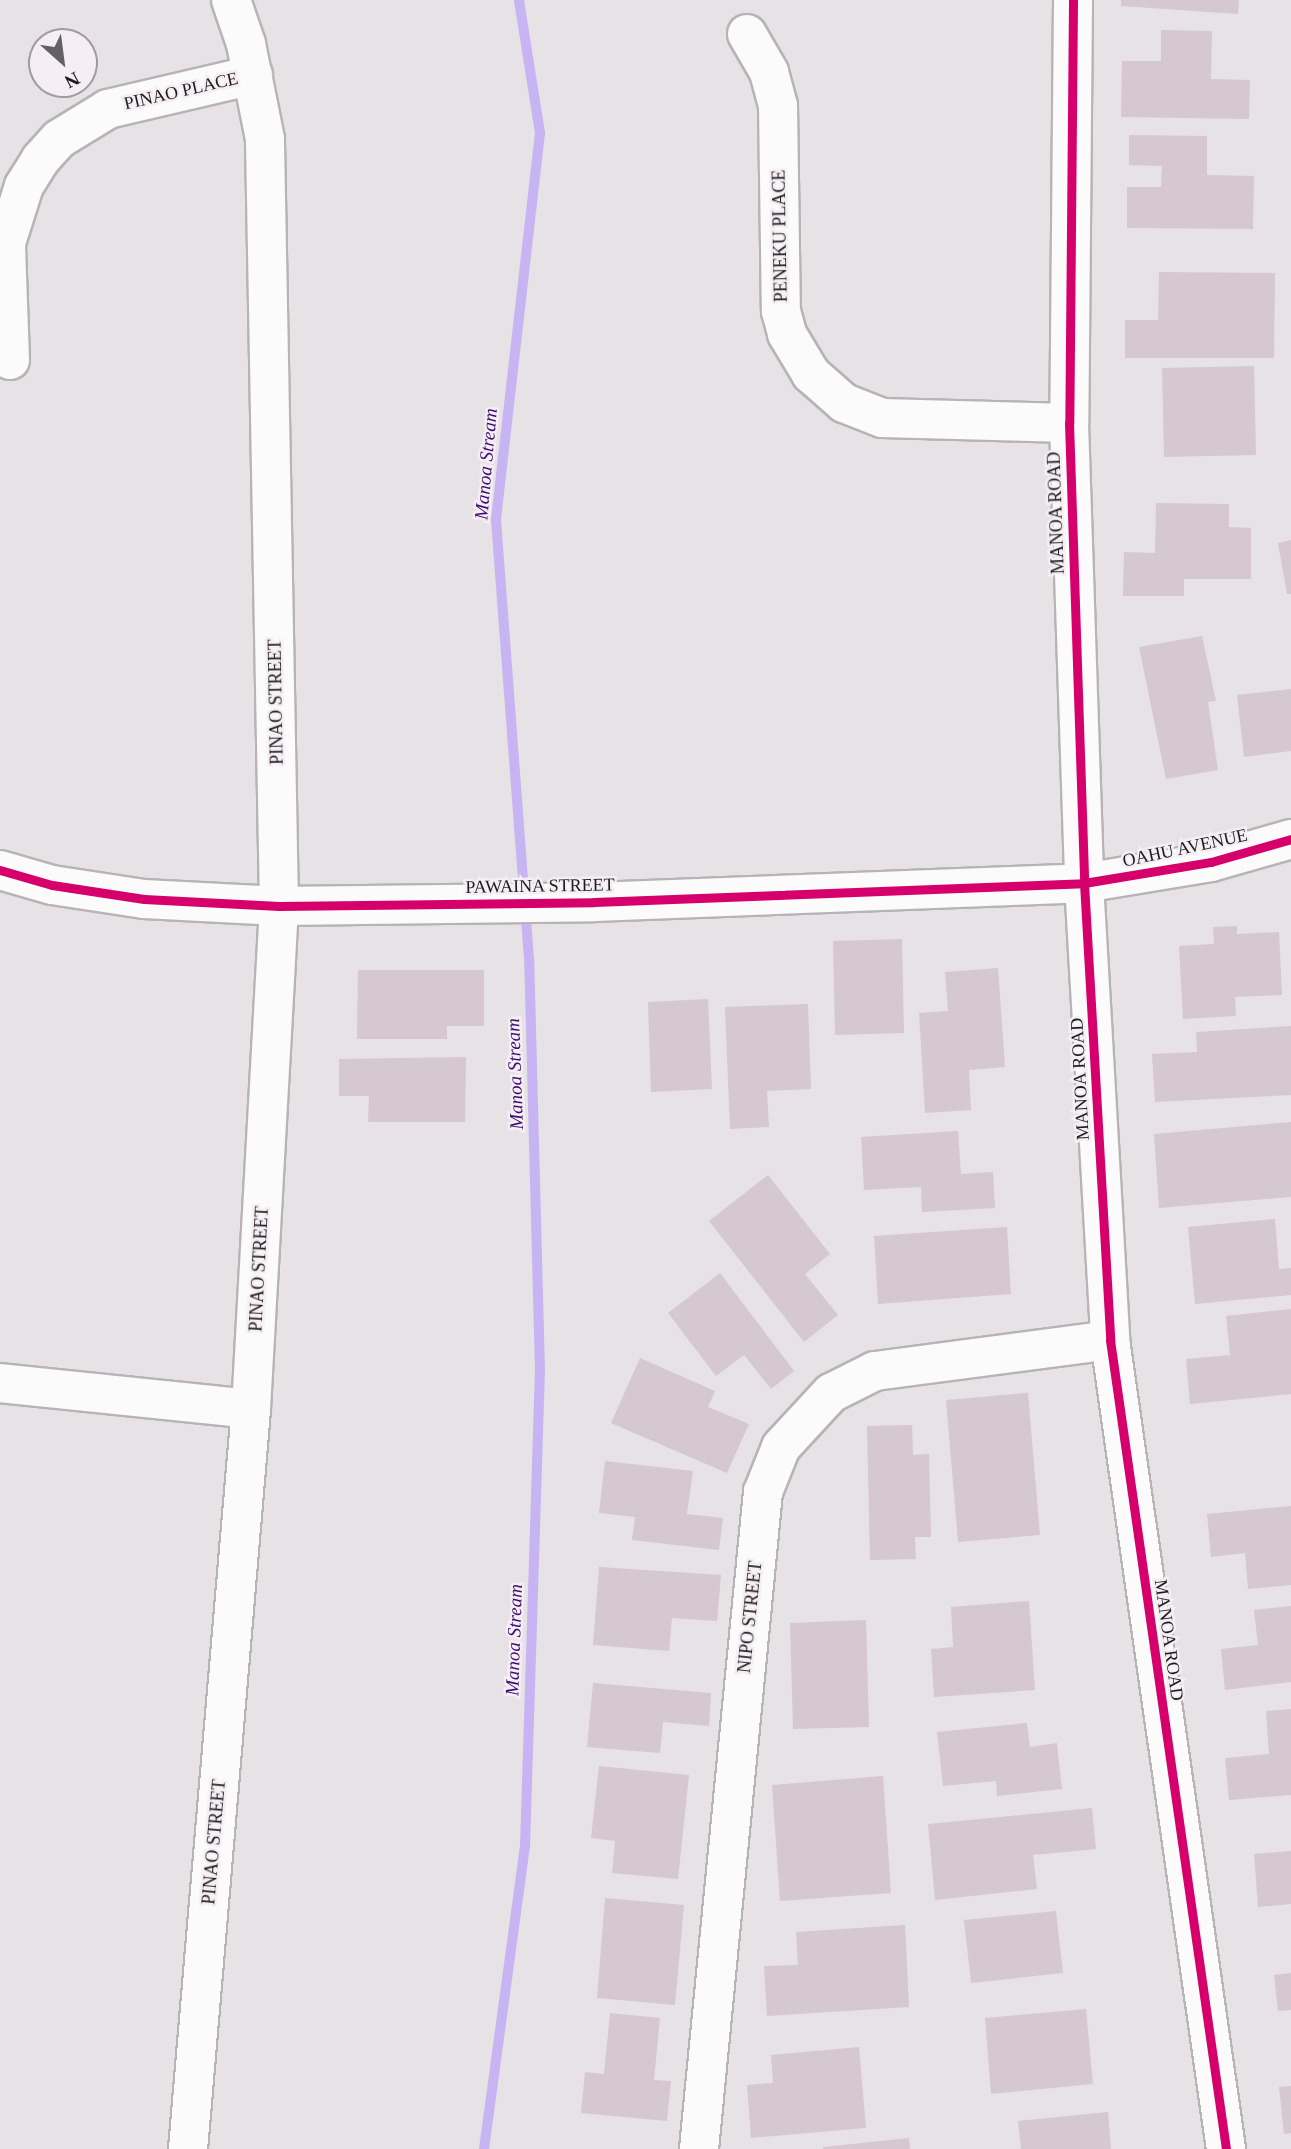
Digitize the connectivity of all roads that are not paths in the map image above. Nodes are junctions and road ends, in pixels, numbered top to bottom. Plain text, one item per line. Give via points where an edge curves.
1 (231, 0) edge
2 (1073, 0) edge
3 (747, 34) dead end
4 (254, 75) junction
5 (10, 360) dead end
6 (1069, 423) junction
7 (1291, 839) edge
8 (0, 870) edge
9 (1084, 883) junction
10 (279, 906) junction
11 (1110, 1340) junction
12 (0, 1383) edge
13 (251, 1409) junction
14 (188, 2149) edge
15 (699, 2149) edge
16 (1227, 2149) edge

1 - 4 street, PINAO STREET
2 - 6 street, MANOA ROAD
3 - 6 street, PENEKU PLACE via 769,72 778,105 781,311 787,334 811,374 844,403 882,418
4 - 5 street, PINAO PLACE via 108,109 59,139 40,160 16,204 6,243
4 - 10 street, PINAO STREET via 267,187
6 - 9 street, MANOA ROAD
7 - 9 street, OAHU AVENUE via 1211,862
8 - 10 street, PAWAINA STREET via 52,885 144,898
9 - 10 street, PAWAINA STREET via 594,902
9 - 11 street, MANOA ROAD
10 - 13 street, PINAO STREET
11 - 15 street, NIPO STREET via 875,1371 812,1409 776,1457 763,1492
11 - 16 street, MANOA ROAD
12 - 13 street
13 - 14 street, PINAO STREET

